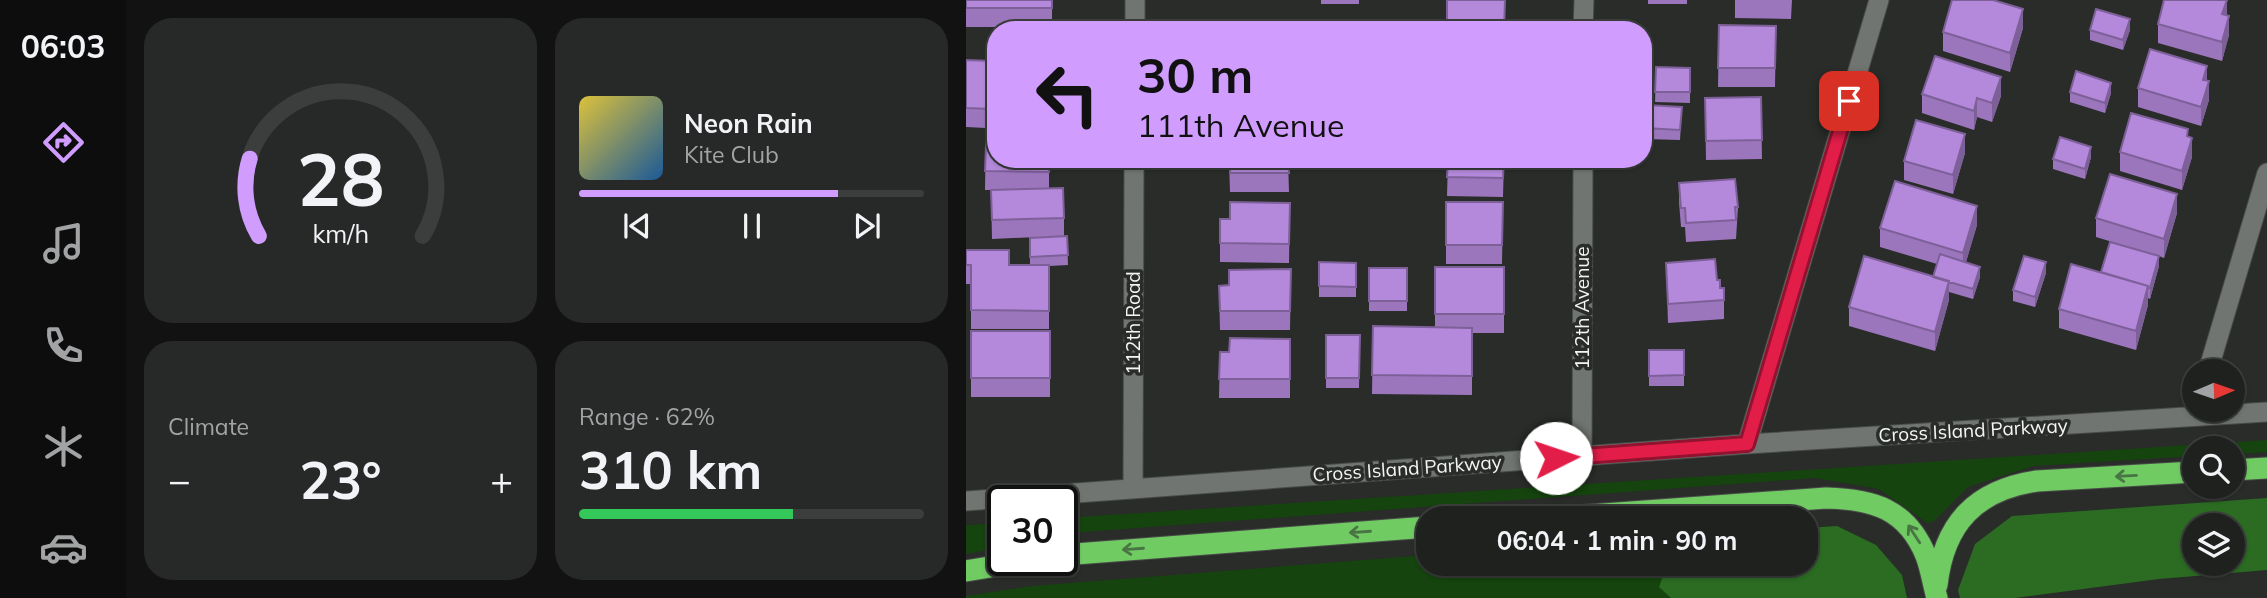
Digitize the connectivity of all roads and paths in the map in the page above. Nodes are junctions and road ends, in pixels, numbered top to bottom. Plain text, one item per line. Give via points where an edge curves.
1 (1135, 0) edge
2 (1584, 0) edge
3 (1879, 0) edge
4 (1135, 21) edge
5 (1583, 21) edge
6 (1135, 168) edge
7 (1583, 168) edge
8 (2267, 173) edge
9 (2212, 359) edge
10 (2245, 412) edge
11 (2267, 412) edge
12 (2182, 414) edge
13 (1747, 444) junction
14 (1582, 456) junction
15 (2267, 468) edge
16 (2245, 469) edge
17 (2182, 473) edge
18 (1133, 488) junction
19 (966, 500) edge
20 (1715, 506) edge
21 (1416, 528) edge
22 (1078, 554) edge
23 (987, 568) edge
24 (966, 571) edge
25 (1938, 598) edge

1 - 4 street
2 - 5 street
3 - 13 street
6 - 18 street, 112th Road
7 - 14 street, 112th Avenue
8 - 9 street
10 - 11 street, Cross Island Parkway
12 - 13 street, Cross Island Parkway
13 - 14 street, Cross Island Parkway
14 - 18 street, Cross Island Parkway
15 - 16 highway
17 -> 25 highway via 2037,481 1997,490 1979,500 1952,533 1941,564
18 - 19 street, Cross Island Parkway
25 -> 20 highway via 1926,555 1909,526 1880,506 1826,498
21 -> 22 highway
23 - 24 highway

